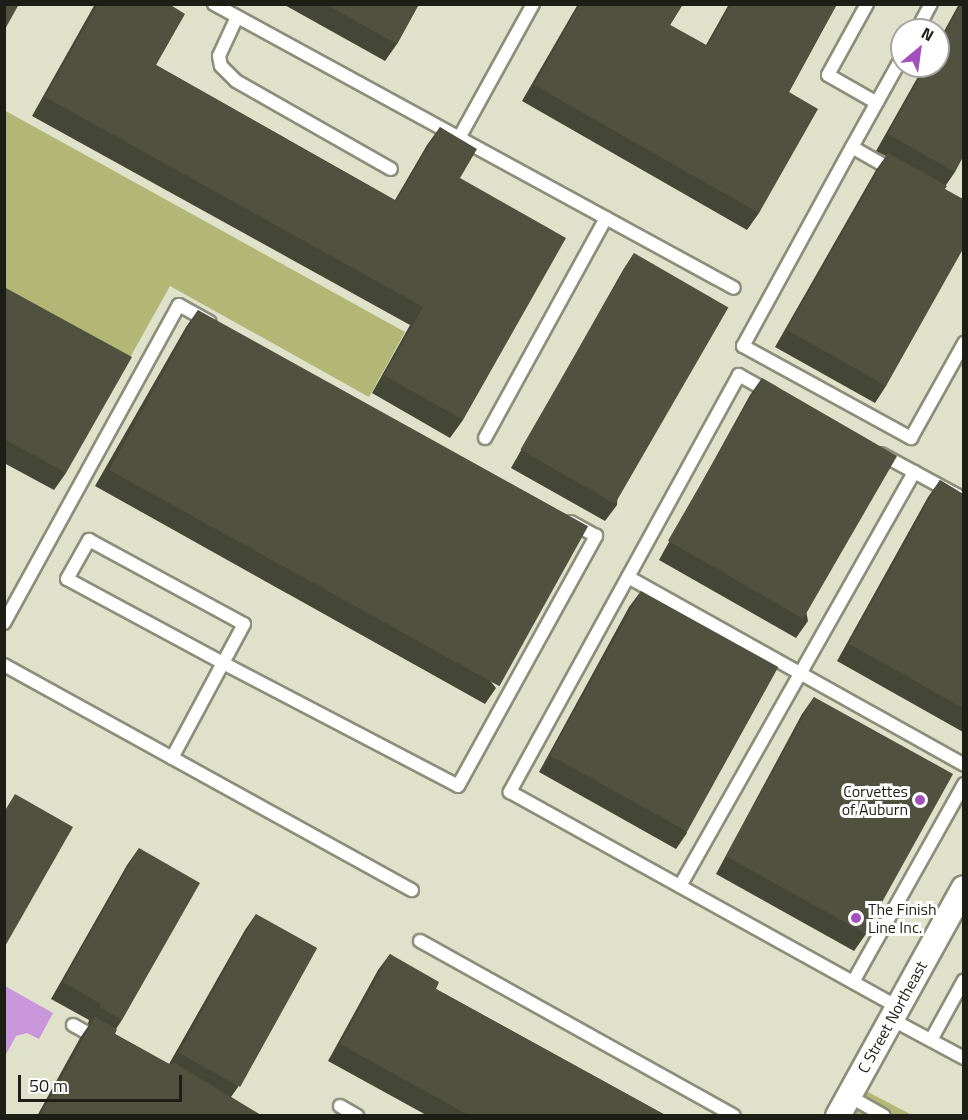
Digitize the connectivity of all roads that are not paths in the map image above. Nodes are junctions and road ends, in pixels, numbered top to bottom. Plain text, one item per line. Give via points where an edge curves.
1 (214, 4) edge
2 (533, 4) edge
3 (867, 4) edge
4 (931, 4) edge
5 (237, 17) junction
6 (923, 18) edge
7 (891, 78) edge
8 (877, 103) junction
9 (459, 138) junction
10 (852, 147) junction
11 (391, 169) dead end
12 (903, 175) edge
13 (606, 218) junction
14 (734, 288) dead end
15 (221, 328) edge
16 (963, 343) edge
17 (780, 398) edge
18 (485, 438) dead end
19 (873, 449) edge
20 (914, 472) junction
21 (963, 499) edge
22 (555, 513) edge
23 (628, 578) junction
24 (4, 623) edge
25 (223, 663) junction
26 (4, 665) edge
27 (800, 674) junction
28 (172, 758) junction
29 (963, 765) edge
30 (963, 784) edge
31 (680, 886) junction
32 (963, 888) edge
33 (412, 890) dead end
34 (420, 941) dead end
35 (963, 980) edge
36 (853, 982) junction
37 (895, 1013) junction
38 (73, 1025) dead end
39 (931, 1041) junction
40 (112, 1048) edge
41 (963, 1058) edge
42 (340, 1106) dead end
43 (843, 1106) edge
44 (357, 1116) edge
45 (734, 1116) edge
46 (884, 1116) edge

1 - 5 lane
2 - 9 lane
3 - 8 lane via 828,75
4 - 6 lane
5 - 9 lane
5 - 11 lane via 219,56 221,66 236,81
7 - 8 lane
8 - 10 lane
9 - 13 lane
10 - 12 lane
10 - 16 lane via 743,346 911,438
13 - 14 lane
13 - 18 lane
15 - 24 lane via 179,305
17 - 23 lane via 739,375
19 - 20 lane
20 - 21 lane
20 - 27 lane
22 - 25 lane via 596,536 458,786
23 - 27 lane
23 - 31 lane via 510,792
25 - 25 lane via 68,579 89,540 244,624
25 - 28 lane
26 - 28 lane
27 - 29 lane
27 - 31 lane
28 - 33 lane
30 - 36 lane
31 - 36 lane
32 - 37 street, C Street Northeast
34 - 45 lane
35 - 39 lane
36 - 37 lane
37 - 39 lane
37 - 43 street, C Street Northeast
38 - 40 lane
39 - 41 lane
42 - 44 lane
43 - 46 lane

